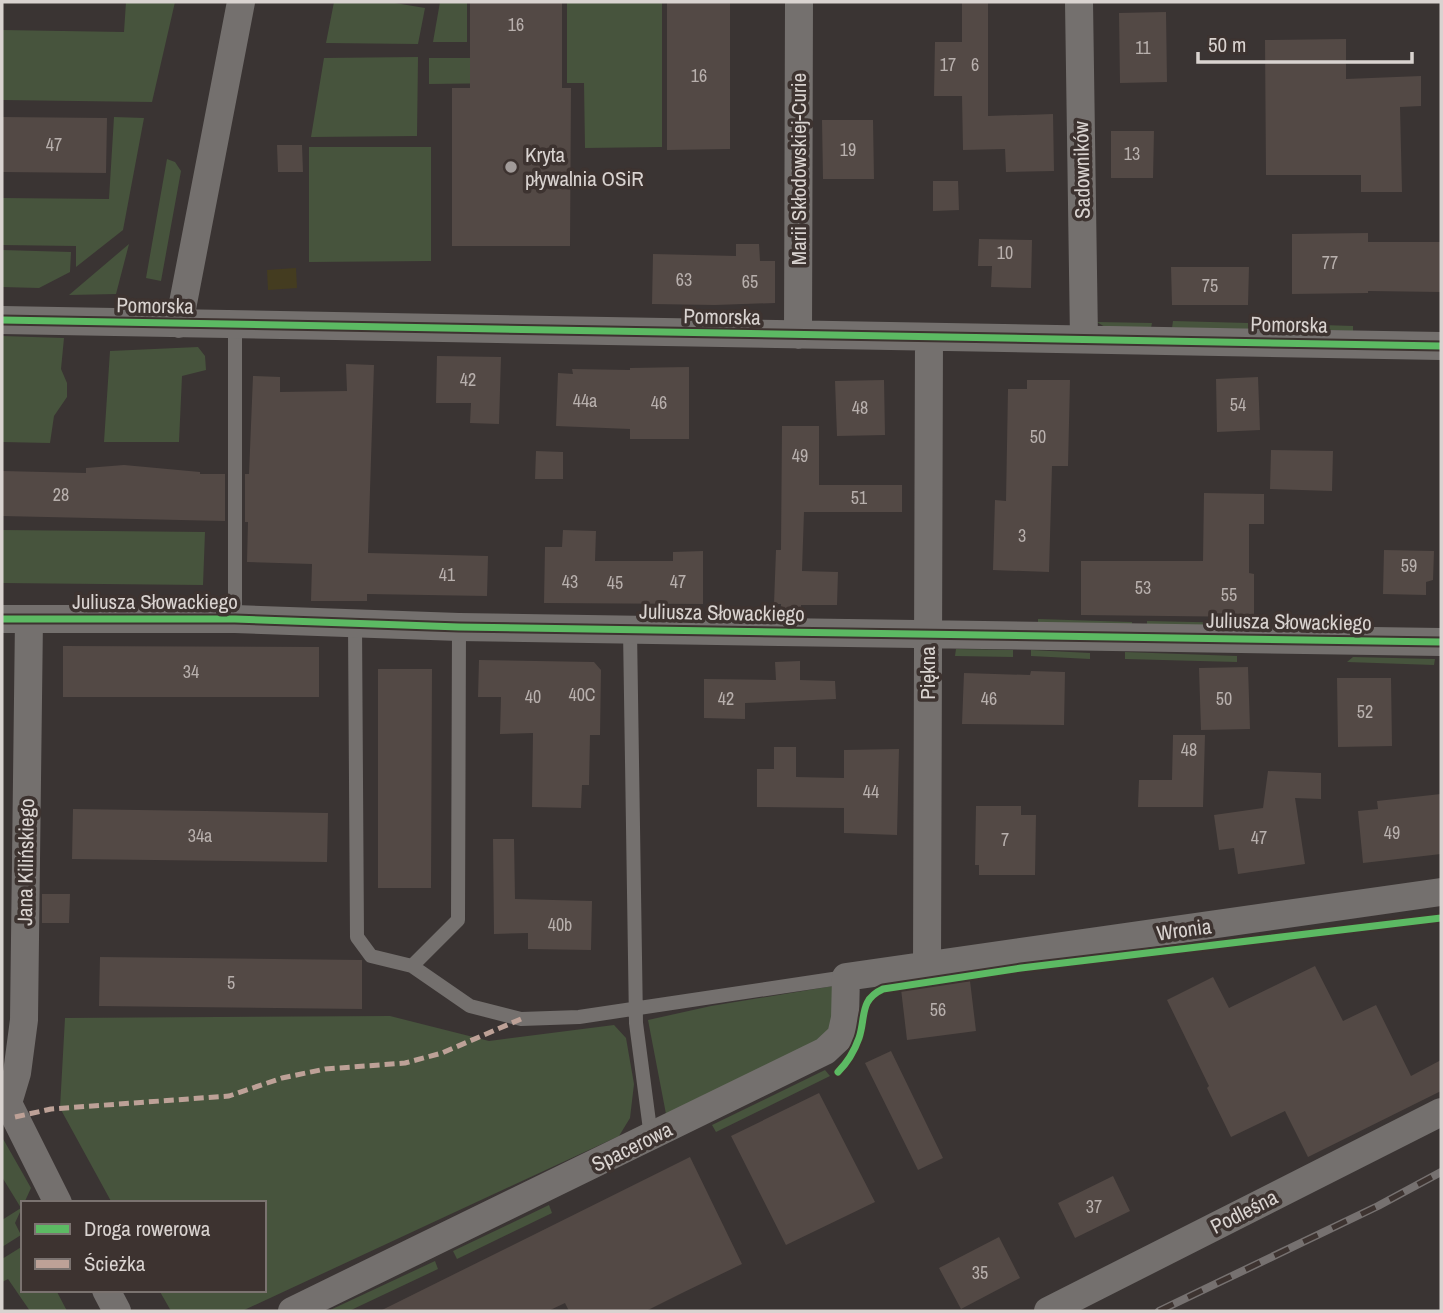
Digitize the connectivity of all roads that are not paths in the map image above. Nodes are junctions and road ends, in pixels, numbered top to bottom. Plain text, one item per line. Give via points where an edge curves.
1 (240, 2) edge
2 (799, 2) edge
3 (1079, 2) edge
4 (2, 320) edge
5 (180, 324) junction
6 (235, 326) junction
7 (798, 335) junction
8 (929, 338) junction
9 (1084, 339) junction
10 (1441, 346) edge
11 (16, 619) edge
12 (235, 619) junction
13 (355, 624) junction
14 (459, 627) junction
15 (630, 630) junction
16 (929, 633) junction
17 (1441, 642) edge
18 (1441, 892) edge
19 (412, 966) junction
20 (927, 967) junction
21 (846, 977) junction
22 (635, 1008) junction
23 (5, 1103) edge
24 (1441, 1112) edge
25 (652, 1137) junction
26 (57, 1201) edge
27 (107, 1292) edge
28 (117, 1311) edge
29 (292, 1311) edge
30 (1048, 1311) edge

1 - 5 street
2 - 7 street, Marii Skłodowskiej-Curie
3 - 9 street, Sadowników
4 - 5 street, Pomorska
5 - 6 street, Pomorska
6 - 7 street, Pomorska
6 - 12 lane
7 - 8 street, Pomorska
8 - 9 street, Pomorska
8 - 16 street, Piękna
9 - 10 street, Pomorska
11 - 12 street, Juliusza Słowackiego
11 - 23 street, Jana Kilińskiego via 24,1020 17,1073
12 - 13 street, Juliusza Słowackiego
13 - 14 street, Juliusza Słowackiego
13 - 19 lane via 357,937 371,957
14 - 15 street, Juliusza Słowackiego
14 - 19 lane via 458,920
15 - 16 street, Juliusza Słowackiego
15 - 22 lane
16 - 17 street, Juliusza Słowackiego
16 - 20 street, Piękna
18 - 20 street, Wronia
19 - 22 lane via 470,1006 521,1019 579,1017
20 - 21 street
21 - 22 lane
21 - 25 street, Spacerowa via 841,1036 825,1051
22 - 25 lane
23 - 26 street
24 - 30 street, Podleśna
25 - 29 street, Spacerowa
27 - 28 street

